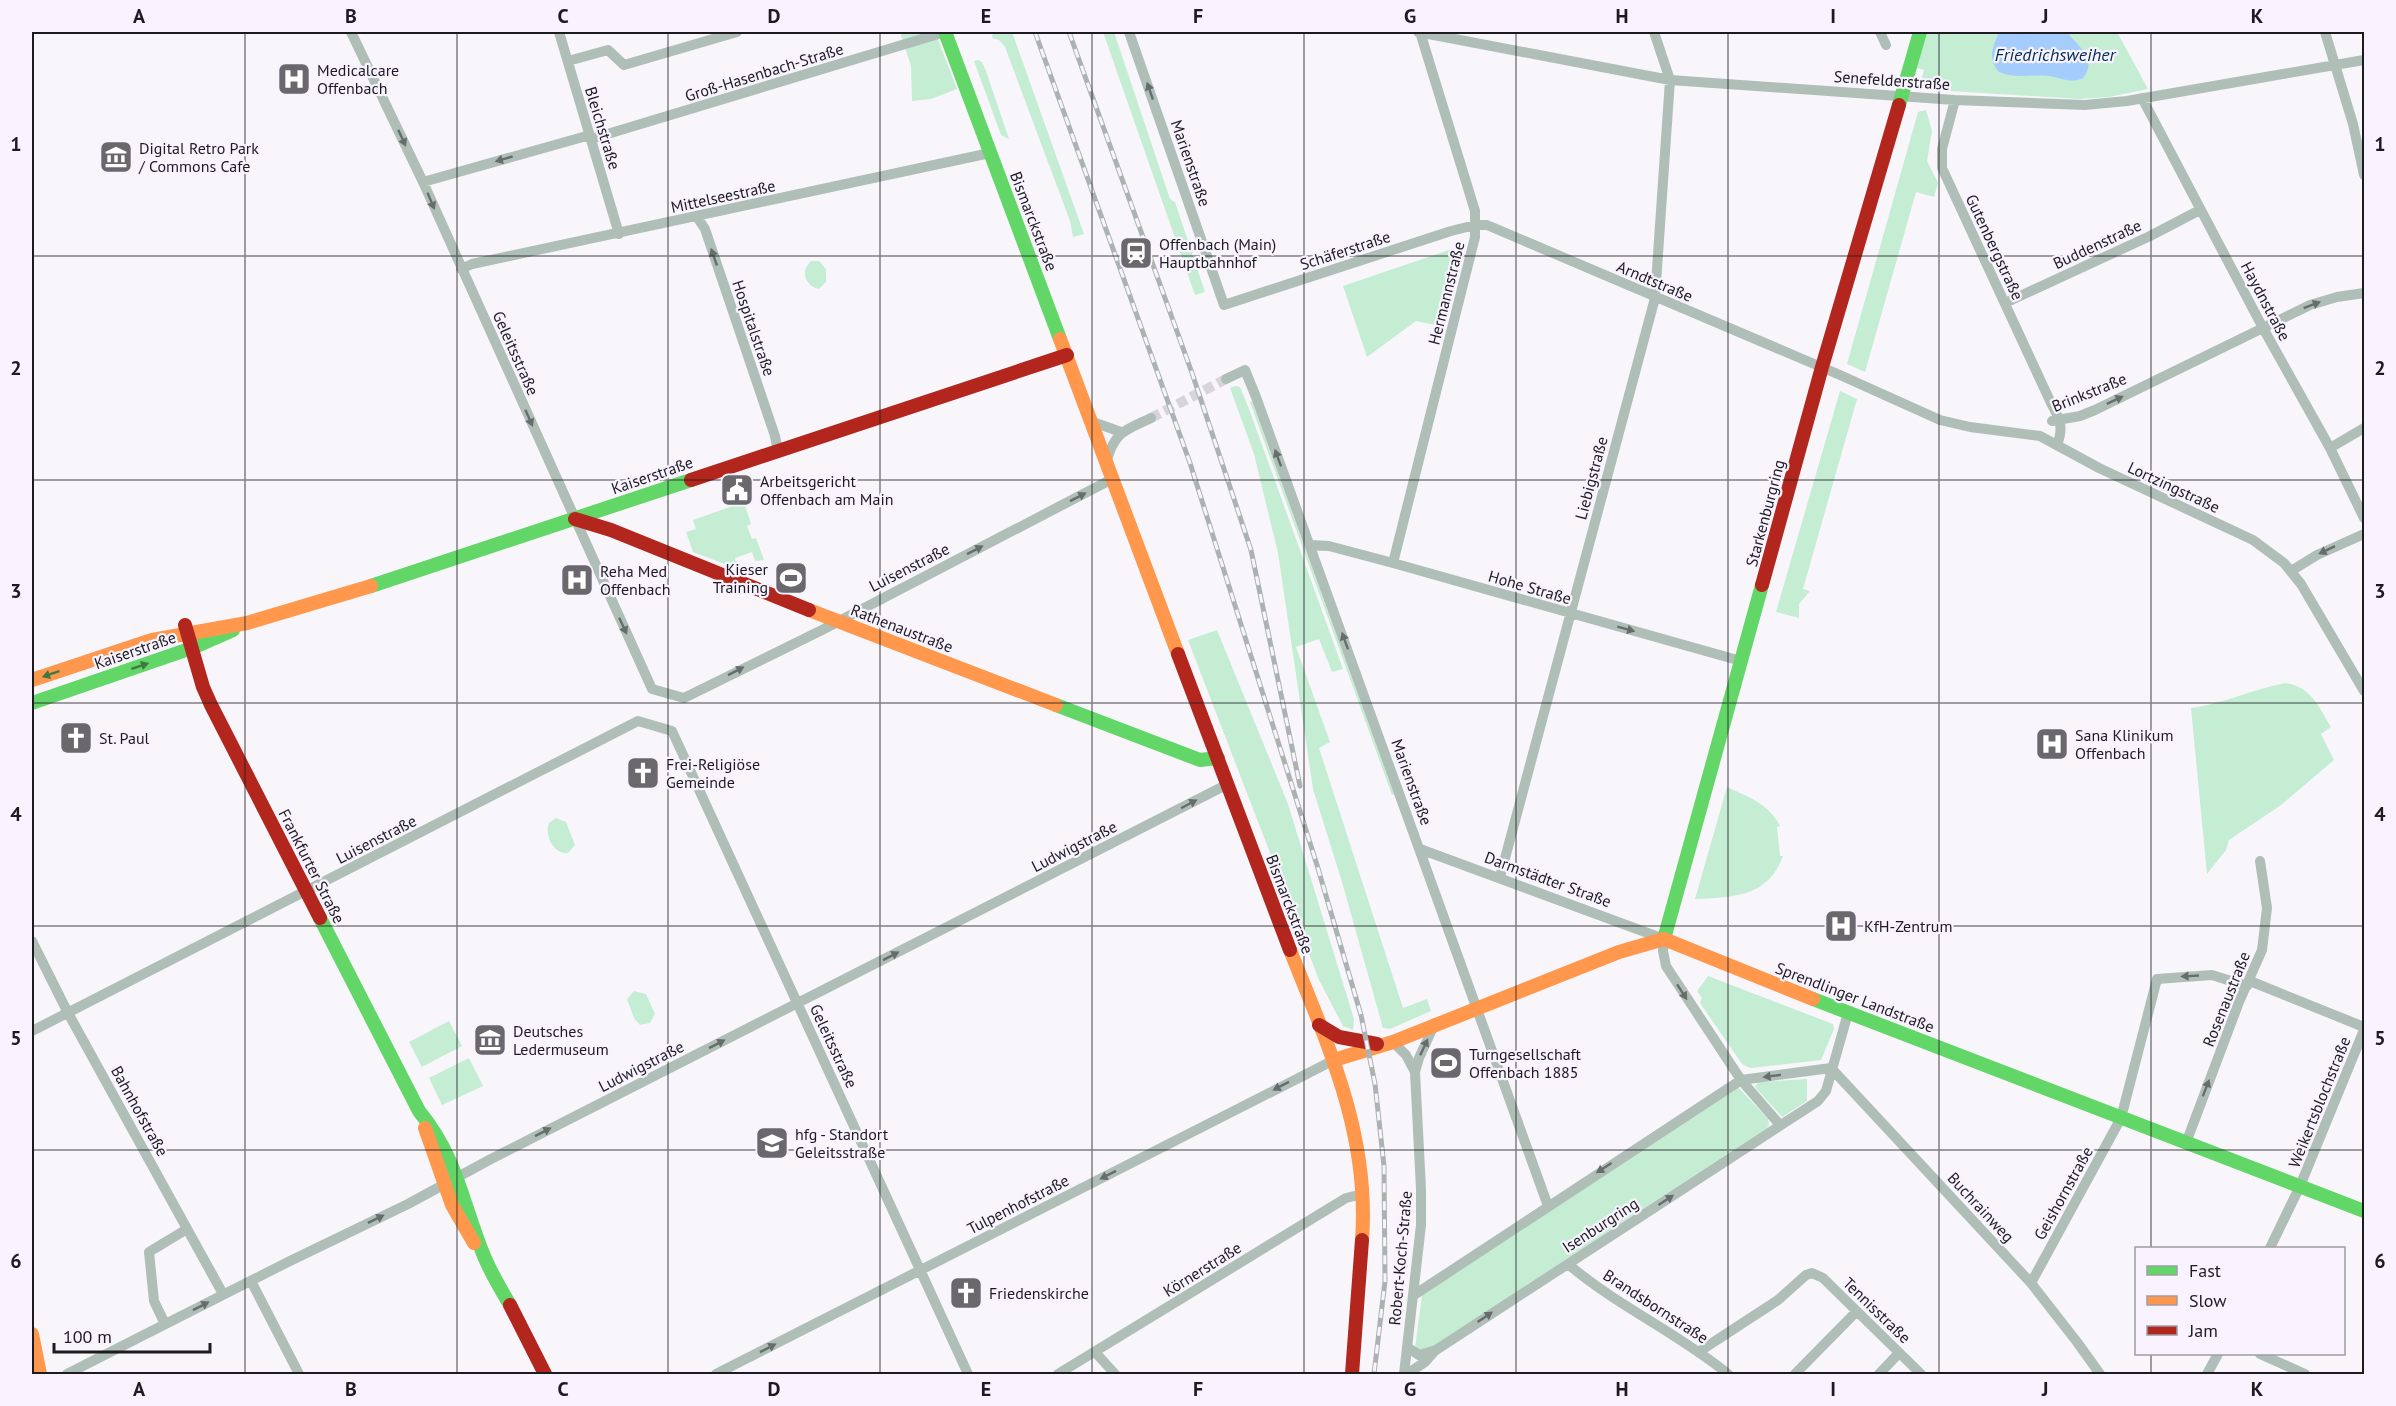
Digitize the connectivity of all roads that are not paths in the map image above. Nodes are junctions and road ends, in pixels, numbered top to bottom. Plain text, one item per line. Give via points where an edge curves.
1 (351, 32) edge
2 (559, 32) edge
3 (737, 32) edge
4 (945, 32) edge
5 (1130, 32) edge
6 (1419, 32) edge
7 (1654, 32) edge
8 (1880, 32) edge
9 (1920, 32) edge
10 (2325, 32) edge
11 (1886, 45) dead end
12 (2364, 60) edge
13 (568, 61) junction
14 (2336, 64) junction
15 (1670, 80) junction
16 (1900, 95) junction
17 (2142, 98) junction
18 (1955, 100) junction
19 (590, 137) junction
20 (990, 153) junction
21 (2364, 175) edge
22 (423, 182) junction
23 (2200, 210) junction
24 (697, 217) junction
25 (1476, 225) junction
26 (619, 234) junction
27 (461, 269) junction
28 (2364, 293) edge
29 (1655, 298) junction
30 (2005, 303) junction
31 (1224, 305) joint
32 (2263, 328) junction
33 (1067, 355) junction
34 (1822, 368) junction
35 (1226, 379) tunnel mouth
36 (1151, 418) tunnel mouth
37 (2057, 421) junction
38 (1093, 422) junction
39 (2364, 428) edge
40 (1122, 432) junction
41 (2040, 436) junction
42 (2057, 445) junction
43 (2330, 448) junction
44 (778, 452) junction
45 (1107, 460) junction
46 (1114, 478) junction
47 (2364, 518) edge
48 (575, 519) junction
49 (2364, 534) edge
50 (1310, 545) junction
51 (1393, 562) junction
52 (2291, 571) junction
53 (1569, 614) junction
54 (837, 621) junction
55 (247, 623) junction
56 (186, 629) junction
57 (192, 648) junction
58 (1741, 661) junction
59 (81, 664) junction
60 (32, 680) edge
61 (87, 683) junction
62 (2364, 691) edge
63 (684, 698) joint
64 (32, 703) edge
65 (672, 731) joint
66 (1218, 758) junction
67 (1228, 784) junction
68 (1420, 849) junction
69 (2260, 861) dead end
70 (1500, 877) junction
71 (306, 891) junction
72 (1664, 939) junction
73 (32, 940) edge
74 (2248, 984) junction
75 (798, 1003) junction
76 (1477, 1007) junction
77 (68, 1013) junction
78 (1848, 1013) junction
79 (1436, 1023) junction
80 (1319, 1025) junction
81 (2364, 1028) edge
82 (32, 1031) edge
83 (1388, 1044) junction
84 (1334, 1060) junction
85 (1830, 1068) junction
86 (1414, 1072) junction
87 (1741, 1080) junction
88 (419, 1111) junction
89 (2121, 1118) junction
90 (1780, 1125) junction
91 (2186, 1143) junction
92 (458, 1177) junction
93 (444, 1184) junction
94 (2300, 1186) junction
95 (1363, 1194) junction
96 (1548, 1206) junction
97 (2364, 1211) edge
98 (187, 1229) junction
99 (2270, 1247) edge
100 (482, 1251) junction
101 (1568, 1264) junction
102 (920, 1270) junction
103 (1417, 1273) junction
104 (1437, 1278) junction
105 (251, 1281) junction
106 (2031, 1283) junction
107 (224, 1294) junction
108 (1414, 1295) junction
109 (1856, 1312) junction
110 (165, 1324) junction
111 (32, 1334) edge
112 (1407, 1347) junction
113 (1436, 1350) junction
114 (1700, 1351) junction
115 (1095, 1352) junction
116 (1899, 1353) junction
117 (2217, 1355) edge
118 (2264, 1355) edge
119 (40, 1374) edge
120 (67, 1374) edge
121 (299, 1374) edge
122 (545, 1374) edge
123 (716, 1374) edge
124 (968, 1374) edge
125 (1058, 1374) edge
126 (1115, 1374) edge
127 (1352, 1374) edge
128 (1405, 1374) edge
129 (1728, 1374) edge
130 (1795, 1374) edge
131 (1879, 1374) edge
132 (1921, 1374) edge
133 (2100, 1374) edge
134 (2207, 1374) edge
135 (2305, 1374) edge

1 -> 22 street, Geleitsstraße
2 - 13 street, Bleichstraße
3 - 13 street via 624,65 608,50
4 - 19 street, Groß-Hasenbach-Straße
4 - 20 main road, Bismarckstraße
31 -> 5 street, Marienstraße
6 - 15 street, Senefelderstraße
6 - 25 street, Hermannstraße via 1475,211
7 - 15 street
8 - 11 street
9 - 16 main road, Starkenburgring
10 - 14 street
12 - 14 street, Senefelderstraße
13 - 19 street, Bleichstraße
14 - 17 street, Senefelderstraße
14 - 21 street
15 - 16 street, Senefelderstraße
15 - 29 street, Liebigstraße
16 - 18 street, Senefelderstraße
16 - 34 main road, Starkenburgring
17 - 18 street, Senefelderstraße via 2092,105
17 - 23 street, Haydnstraße
18 - 30 street, Gutenbergstraße via 1941,156 1942,168
19 -> 22 street, Groß-Hasenbach-Straße
19 - 26 street, Bleichstraße
20 - 24 street, Mittelseestraße
20 - 33 main road, Bismarckstraße
22 -> 27 street, Geleitsstraße
23 - 30 street, Buddenstraße
23 - 32 street, Haydnstraße
24 - 26 street, Mittelseestraße
44 -> 24 street, Hospitalstraße via 703,224
25 - 29 street, Arndtstraße via 1491,227
25 - 31 street, Schäferstraße
25 - 51 street, Hermannstraße via 1474,246
26 - 27 street, Mittelseestraße
27 -> 48 street, Geleitsstraße
32 -> 28 street, Brinkstraße via 2322,300
29 - 34 street, Arndtstraße
29 - 53 street, Liebigstraße
30 - 37 street, Gutenbergstraße
37 -> 32 street, Brinkstraße via 2095,410
32 - 43 street, Haydnstraße
33 - 38 main road, Bismarckstraße
33 - 44 main road, Kaiserstraße
34 - 41 street via 1947,423
34 - 58 main road, Starkenburgring
50 -> 35 street, Marienstraße via 1245,370
36 - 40 street
37 - 41 street, Brinkstraße
37 - 42 street, Gutenbergstraße via 2062,428
38 - 40 street
38 - 45 main road, Bismarckstraße
39 - 43 street
40 - 45 street
41 - 42 street, Lortzingstraße
42 - 52 street, Lortzingstraße via 2253,540
43 - 47 street, Haydnstraße
44 - 48 main road, Kaiserstraße
45 - 46 main road, Bismarckstraße
54 -> 46 street, Luisenstraße
46 - 66 main road, Bismarckstraße
48 - 54 main road, Rathenaustraße
48 - 55 main road, Kaiserstraße via 330,600
48 -> 63 street, Geleitsstraße via 652,689
49 -> 52 street
50 - 51 street, Hohe Straße
68 -> 50 street, Marienstraße
51 - 53 street, Hohe Straße
52 - 62 street, Lortzingstraße
53 -> 58 street, Hohe Straße
53 - 70 street, Liebigstraße
63 -> 54 street, Luisenstraße
54 - 66 main road, Rathenaustraße via 1200,760
55 - 56 main road, Kaiserstraße
55 - 57 main road, Kaiserstraße
56 - 57 main road, Frankfurter Straße
56 - 59 main road, Kaiserstraße
61 -> 57 main road, Kaiserstraße
57 - 71 main road, Frankfurter Straße via 211,705
58 - 72 main road, Starkenburgring
59 -> 60 main road, Kaiserstraße
59 - 61 main road via 89,675
61 - 64 main road, Kaiserstraße
65 - 71 street, Luisenstraße via 638,721
65 - 75 street, Geleitsstraße
66 - 67 main road, Bismarckstraße
75 -> 67 street, Ludwigstraße
67 - 80 main road, Bismarckstraße
68 - 70 street, Darmstädter Straße
68 - 76 street, Marienstraße
69 - 74 street, Rosenaustraße via 2266,920 2262,950
70 - 72 street, Darmstädter Straße
71 - 77 street, Luisenstraße
71 - 88 main road, Frankfurter Straße
72 - 76 main road via 1638,945
72 - 78 main road, Sprendlinger Landstraße
72 -> 87 street via 1666,966
73 - 77 street, Bahnhofstraße
74 - 81 street
74 -> 89 street, Geishornstraße via 2209,975 2157,979
91 -> 74 street, Rosenaustraße
92 -> 75 street, Ludwigstraße
75 - 102 street, Geleitsstraße
76 - 79 main road
76 - 96 street, Marienstraße
77 - 82 street, Luisenstraße
77 - 98 street, Bahnhofstraße
78 - 85 street, Isenburgring
78 - 89 main road, Sprendlinger Landstraße
79 - 83 main road
86 -> 79 street, Robert-Koch-Straße
80 - 83 main road via 1339,1037
80 - 84 main road, Bismarckstraße
81 - 94 street, Weikertsblochstraße
83 - 84 main road
83 - 86 street, Robert-Koch-Straße via 1407,1055
84 - 95 main road, Bismarckstraße via 1354,1129
84 -> 102 street, Tulpenhofstraße
85 -> 87 street
85 - 90 street, Isenburgring via 1822,1098
85 - 106 street, Buchrainweg
86 - 103 street, Robert-Koch-Straße via 1421,1189
87 - 90 street
87 -> 96 street
88 - 92 main road, Frankfurter Straße via 437,1135
88 - 93 main road, Frankfurter Straße
89 - 91 main road, Sprendlinger Landstraße
89 - 106 street, Geishornstraße
101 -> 90 street, Isenburgring
91 - 94 main road, Sprendlinger Landstraße
92 - 93 street, Ludwigstraße
92 - 100 main road, Frankfurter Straße
93 - 100 main road, Frankfurter Straße via 468,1235
105 -> 93 street, Ludwigstraße
94 - 97 main road, Sprendlinger Landstraße
94 - 99 street, Weikertsblochstraße
95 - 115 street, Körnerstraße via 1346,1198
95 - 127 main road, Bismarckstraße
96 - 104 street
98 - 107 street, Bahnhofstraße
98 - 110 street via 149,1252 154,1301
100 - 122 main road, Frankfurter Straße
113 -> 101 street, Isenburgring
101 - 114 street, Brandsbornstraße
123 -> 102 street, Tulpenhofstraße
102 - 124 street, Geleitsstraße
103 - 104 street via 1426,1279
103 - 108 street, Robert-Koch-Straße
104 - 108 street
105 - 107 street, Ludwigstraße
105 - 121 street
106 - 133 street, Buchrainweg
110 -> 107 street, Ludwigstraße
108 - 112 street, Robert-Koch-Straße
109 - 114 street, Tennisstraße via 1823,1278 1809,1273 1778,1300
109 - 116 street, Tennisstraße
109 - 130 street
110 - 120 street, Ludwigstraße
111 - 119 main road
112 - 113 street via 1419,1355
112 - 128 street, Robert-Koch-Straße
113 - 128 street, Isenburgring
114 - 129 street, Brandsbornstraße
115 - 125 street, Körnerstraße
115 - 126 street
116 - 131 street
116 - 132 street, Tennisstraße
117 - 134 street
118 - 135 street

